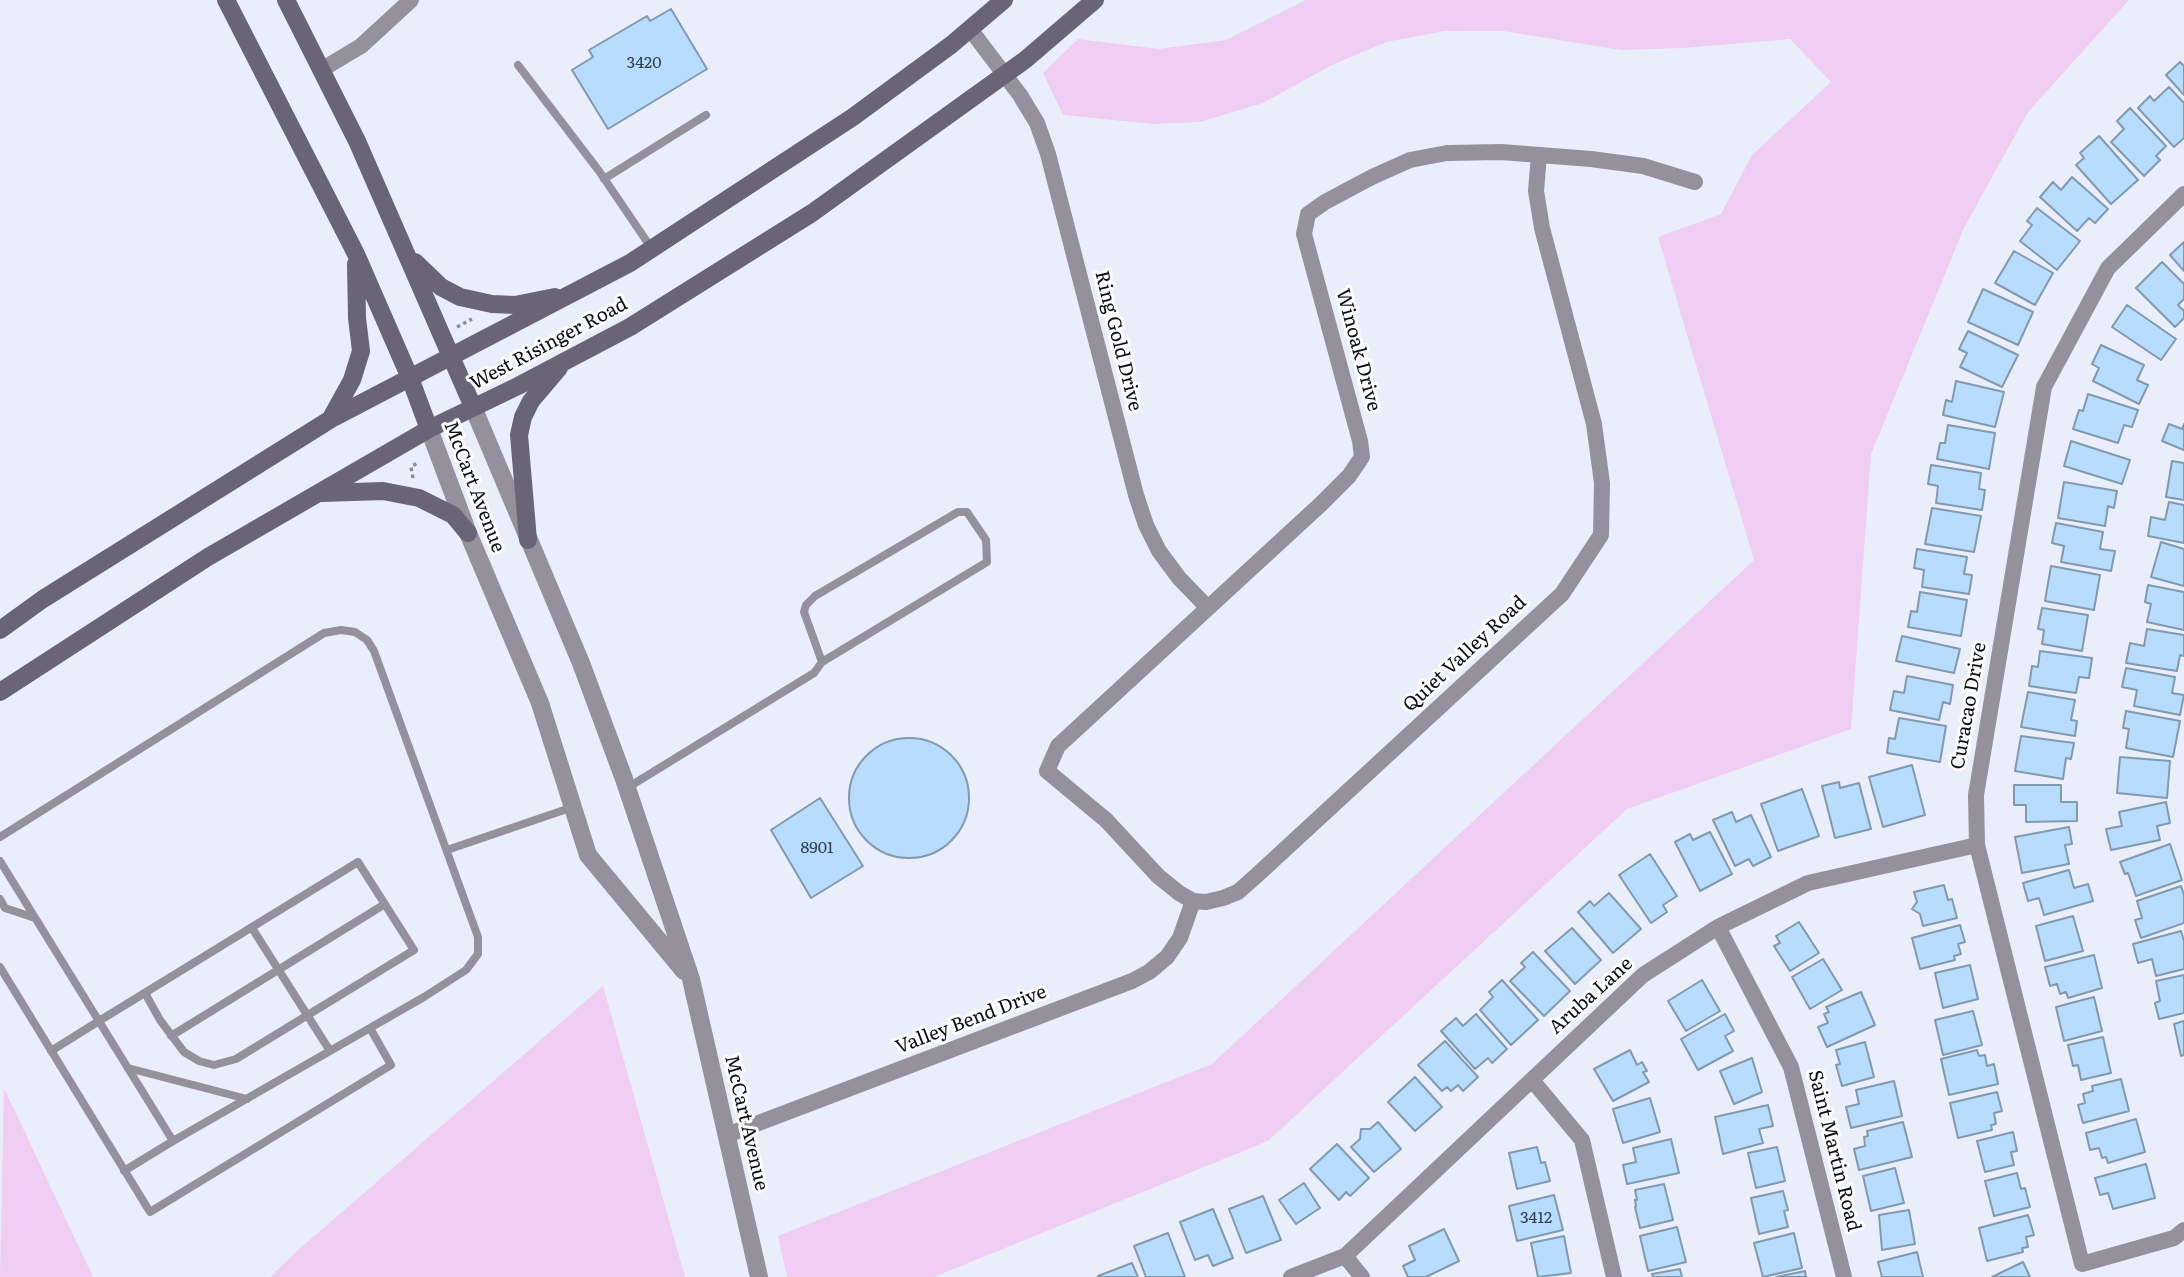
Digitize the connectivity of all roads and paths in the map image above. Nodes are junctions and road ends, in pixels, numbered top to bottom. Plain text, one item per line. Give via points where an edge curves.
1 (226, 0) edge
2 (286, 0) edge
3 (411, 0) edge
4 (1004, 0) edge
5 (1095, 0) edge
6 (970, 29) junction
7 (518, 65) dead end
8 (321, 70) junction
9 (1005, 75) junction
10 (706, 115) dead end
11 (1539, 155) junction
12 (604, 179) junction
13 (1695, 182) dead end
14 (2184, 194) edge
15 (652, 249) junction
16 (356, 254) junction
17 (407, 255) junction
18 (575, 293) junction
19 (452, 357) junction
20 (565, 361) junction
21 (410, 378) junction
22 (473, 407) junction
23 (331, 419) junction
24 (429, 429) junction
25 (417, 463) dead end
26 (415, 484) dead end
27 (318, 494) junction
28 (468, 533) junction
29 (528, 540) junction
30 (1208, 608) junction
31 (0, 630) edge
32 (822, 662) junction
33 (0, 692) edge
34 (627, 788) junction
35 (573, 807) junction
36 (0, 837) edge
37 (1977, 845) junction
38 (447, 850) junction
39 (0, 860) edge
40 (0, 900) edge
41 (1193, 901) junction
42 (385, 904) junction
43 (35, 918) junction
44 (1718, 927) junction
45 (252, 928) junction
46 (0, 967) edge
47 (279, 970) junction
48 (691, 979) junction
49 (145, 993) junction
50 (308, 1015) junction
51 (99, 1021) junction
52 (369, 1028) junction
53 (171, 1036) junction
54 (51, 1051) junction
55 (330, 1051) junction
56 (128, 1068) junction
57 (1531, 1080) junction
58 (247, 1099) junction
59 (727, 1135) junction
60 (173, 1142) junction
61 (124, 1171) junction
62 (2184, 1230) edge
63 (1345, 1256) junction
64 (759, 1277) edge
65 (1291, 1277) edge
66 (1362, 1277) edge
67 (1614, 1277) edge
68 (1844, 1277) edge

1 - 16 main road, McCart Avenue
2 - 8 main road, McCart Avenue
3 - 8 street via 361,46
4 - 6 main road, West Risinger Road
5 - 9 main road, West Risinger Road
6 - 9 street, Ring Gold Drive
6 - 15 main road, West Risinger Road via 853,117
7 - 12 lane
8 - 17 main road, McCart Avenue
9 - 20 main road, West Risinger Road via 812,213 630,327
9 - 30 street, Ring Gold Drive via 1037,123 1048,154 1146,525 1159,551
10 - 12 lane
11 - 13 street, Winoak Drive via 1643,166
11 - 30 street, Winoak Drive via 1477,151 1410,160 1308,214 1304,234 1362,457 1321,504
11 - 41 street, Quiet Valley Road via 1536,191 1542,228 1594,424 1602,483 1601,535 1562,594 1256,876 1223,898
12 - 15 lane
14 - 37 street, Curacao Drive via 2108,268 2044,387 1976,794
15 - 18 main road, West Risinger Road
16 - 21 main road, McCart Avenue
16 - 23 main road via 361,351
17 - 18 main road via 441,287 460,297 515,305
17 - 19 main road, McCart Avenue
18 - 19 main road, West Risinger Road
19 - 21 main road, West Risinger Road
19 - 22 main road, McCart Avenue
20 - 22 main road, West Risinger Road
20 - 29 main road via 531,401 519,435
21 - 23 main road, West Risinger Road
21 - 24 main road, McCart Avenue
22 - 24 main road, West Risinger Road
22 - 29 street, McCart Avenue
23 - 31 main road, West Risinger Road
24 - 27 main road, West Risinger Road
24 - 28 street, McCart Avenue
25 - 26 path via 410,469
27 - 28 main road via 383,491 419,498 453,515
27 - 33 main road, West Risinger Road via 208,557
28 - 35 street, McCart Avenue via 540,703
29 - 34 street, McCart Avenue via 581,663
30 - 41 street, Winoak Drive via 1058,746 1047,771 1106,820 1158,876
32 - 32 lane via 804,612 806,605 958,512 967,512 986,540 987,562
32 - 34 lane via 801,682
34 - 48 street, McCart Avenue
35 - 38 lane
35 - 48 street, McCart Avenue via 588,855
36 - 38 lane via 324,633 341,630 368,640 374,651
37 - 44 street, Aruba Lane via 1808,883
37 - 62 street, Curacao Drive via 2082,1264 2174,1238
38 - 52 lane via 478,937 478,954 466,970
39 - 43 lane
40 - 43 lane via 5,908
41 - 59 street, Valley Bend Drive via 1180,938 1167,957 1132,981
42 - 45 lane via 358,862
42 - 47 lane
42 - 50 lane via 414,950
43 - 51 lane
44 - 57 street, Aruba Lane via 1643,975
44 - 68 street, Saint Martin Road via 1791,1067
45 - 47 lane
45 - 49 lane
46 - 54 lane
47 - 50 lane
47 - 53 lane
48 - 59 street, McCart Avenue
49 - 51 lane
49 - 53 lane
50 - 53 lane via 236,1059 214,1065 184,1052
50 - 55 lane
51 - 54 lane
51 - 56 lane
52 - 55 lane
52 - 61 lane via 391,1065 150,1212
54 - 61 lane
55 - 58 lane
56 - 58 lane
56 - 60 lane
57 - 63 street, Aruba Lane
57 - 67 street via 1582,1140
58 - 60 lane
59 - 64 street, McCart Avenue
60 - 61 lane
63 - 65 street, Aruba Lane
63 - 66 street

